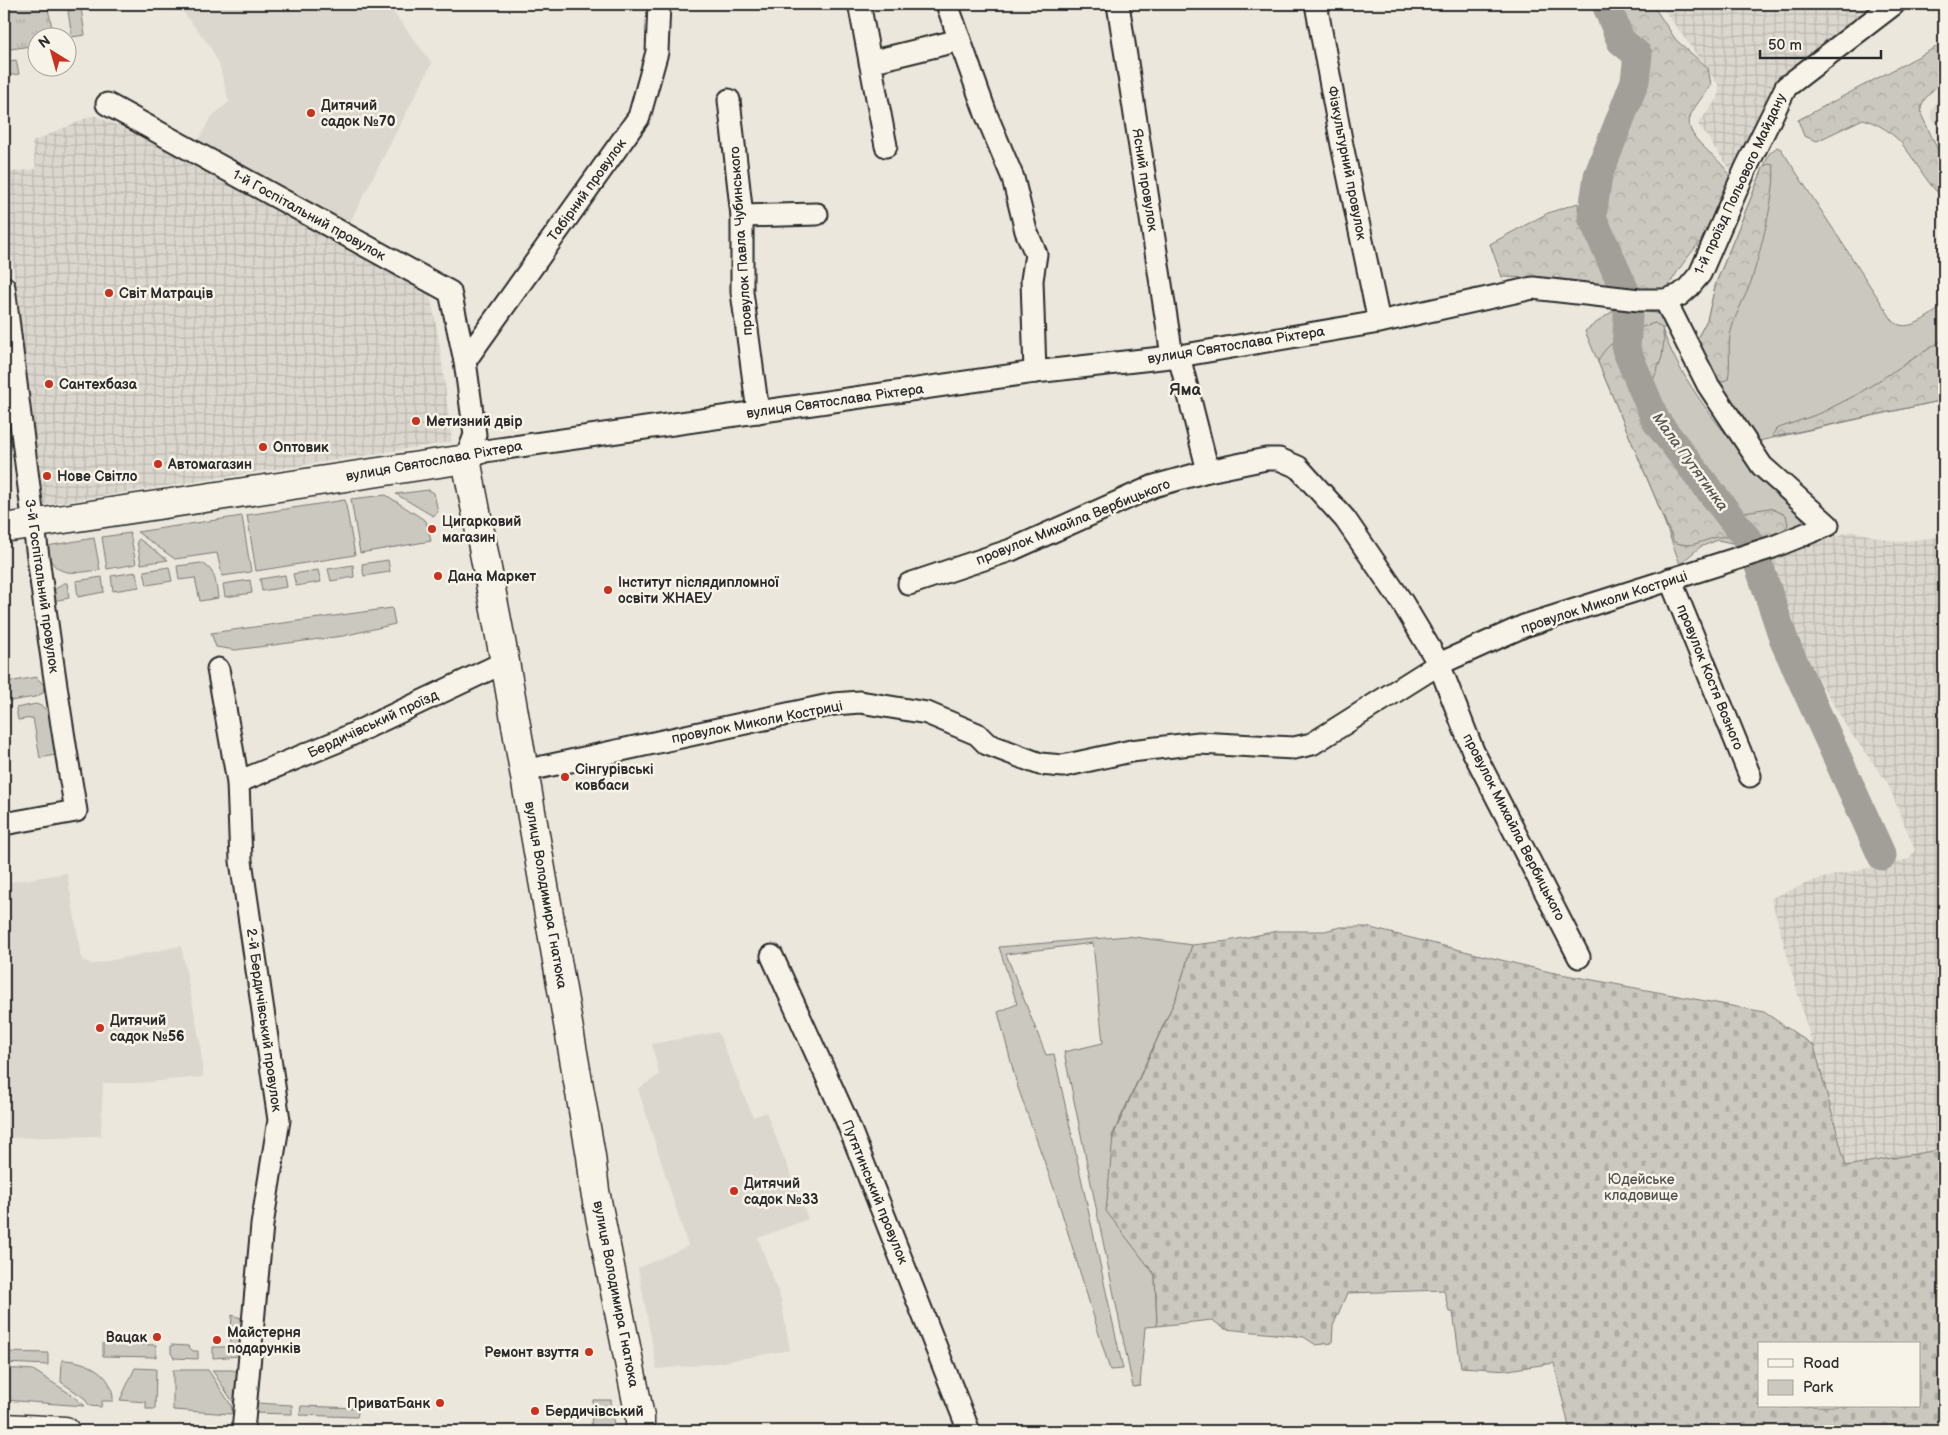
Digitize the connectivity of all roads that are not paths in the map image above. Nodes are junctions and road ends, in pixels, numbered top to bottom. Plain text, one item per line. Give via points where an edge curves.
1 (670, 4) edge
2 (947, 4) edge
3 (1118, 4) edge
4 (1316, 4) edge
5 (1894, 4) edge
6 (860, 8) dead end
7 (659, 12) edge
8 (960, 40) junction
9 (870, 62) junction
10 (729, 100) dead end
11 (107, 104) dead end
12 (886, 146) dead end
13 (818, 214) dead end
14 (742, 216) junction
15 (4, 287) edge
16 (1665, 300) junction
17 (1379, 322) junction
18 (1176, 356) junction
19 (465, 361) junction
20 (1035, 372) junction
21 (758, 412) junction
22 (466, 458) junction
23 (1208, 471) junction
24 (32, 523) junction
25 (4, 528) edge
26 (1670, 579) junction
27 (909, 584) dead end
28 (505, 662) junction
29 (1439, 664) junction
30 (218, 669) dead end
31 (524, 771) junction
32 (1750, 776) dead end
33 (238, 782) junction
34 (4, 824) edge
35 (772, 956) dead end
36 (1579, 957) dead end
37 (4, 1428) edge
38 (65, 1431) edge
39 (243, 1431) edge
40 (640, 1431) edge
41 (969, 1431) edge

1 - 7 street, Табірний провулок
2 - 8 street
3 - 18 street, Ясний провулок
4 - 17 street, Фізкультурний провулок
5 - 16 street, 1-й проїзд Польового Майдану via 1786,87 1700,274 1690,287
6 - 9 street
7 - 19 street, Табірний провулок via 657,52 639,117
8 - 9 street
8 - 20 street via 1013,178 1026,231 1036,254 1032,280
9 - 12 street
10 - 14 street, провулок Павла Чубинського
11 - 19 street, 1-й Госпітальний провулок via 450,292
13 - 14 street
14 - 21 street, провулок Павла Чубинського via 742,292
15 - 24 street, 3-й Госпітальний провулок
16 - 17 street, вулиця Святослава Ріхтера via 1626,299 1533,288
16 - 26 street, провулок Миколи Костриці via 1708,385 1762,466 1828,524 1773,547
17 - 18 street, вулиця Святослава Ріхтера
18 - 20 street, вулиця Святослава Ріхтера
18 - 23 street, Ясний провулок
19 - 22 street via 475,435
20 - 21 street, вулиця Святослава Ріхтера
21 - 22 street, вулиця Святослава Ріхтера via 485,451
22 - 24 main road, вулиця Святослава Ріхтера
22 - 28 main road, вулиця Володимира Гнатюка
23 - 27 street, провулок Михайла Вербицького via 1154,486 1011,550
23 - 29 street, провулок Михайла Вербицького via 1266,459 1279,459 1298,467 1345,519 1402,602
24 - 25 main road, вулиця Святослава Ріхтера
24 - 34 street, 3-й Госпітальний провулок via 76,811
26 - 29 street, провулок Миколи Костриці via 1538,620
26 - 32 street, провулок Костя Возного
28 - 31 main road, вулиця Володимира Гнатюка
28 - 33 street, Бердичівський проїзд via 336,742
29 - 31 street, провулок Миколи Костриці via 1312,744 1294,748 1199,743 1131,751 1063,766 1040,764 987,744 977,734 928,713 860,702 834,704
29 - 36 street, провулок Михайла Вербицького via 1473,751
30 - 33 street, 2-й Бердичівський провулок
31 - 40 main road, вулиця Володимира Гнатюка via 595,1190 640,1417
33 - 39 street, 2-й Бердичівський провулок via 241,860 279,1120 262,1225
35 - 41 street, Путятинський провулок via 846,1119
37 - 38 main road

